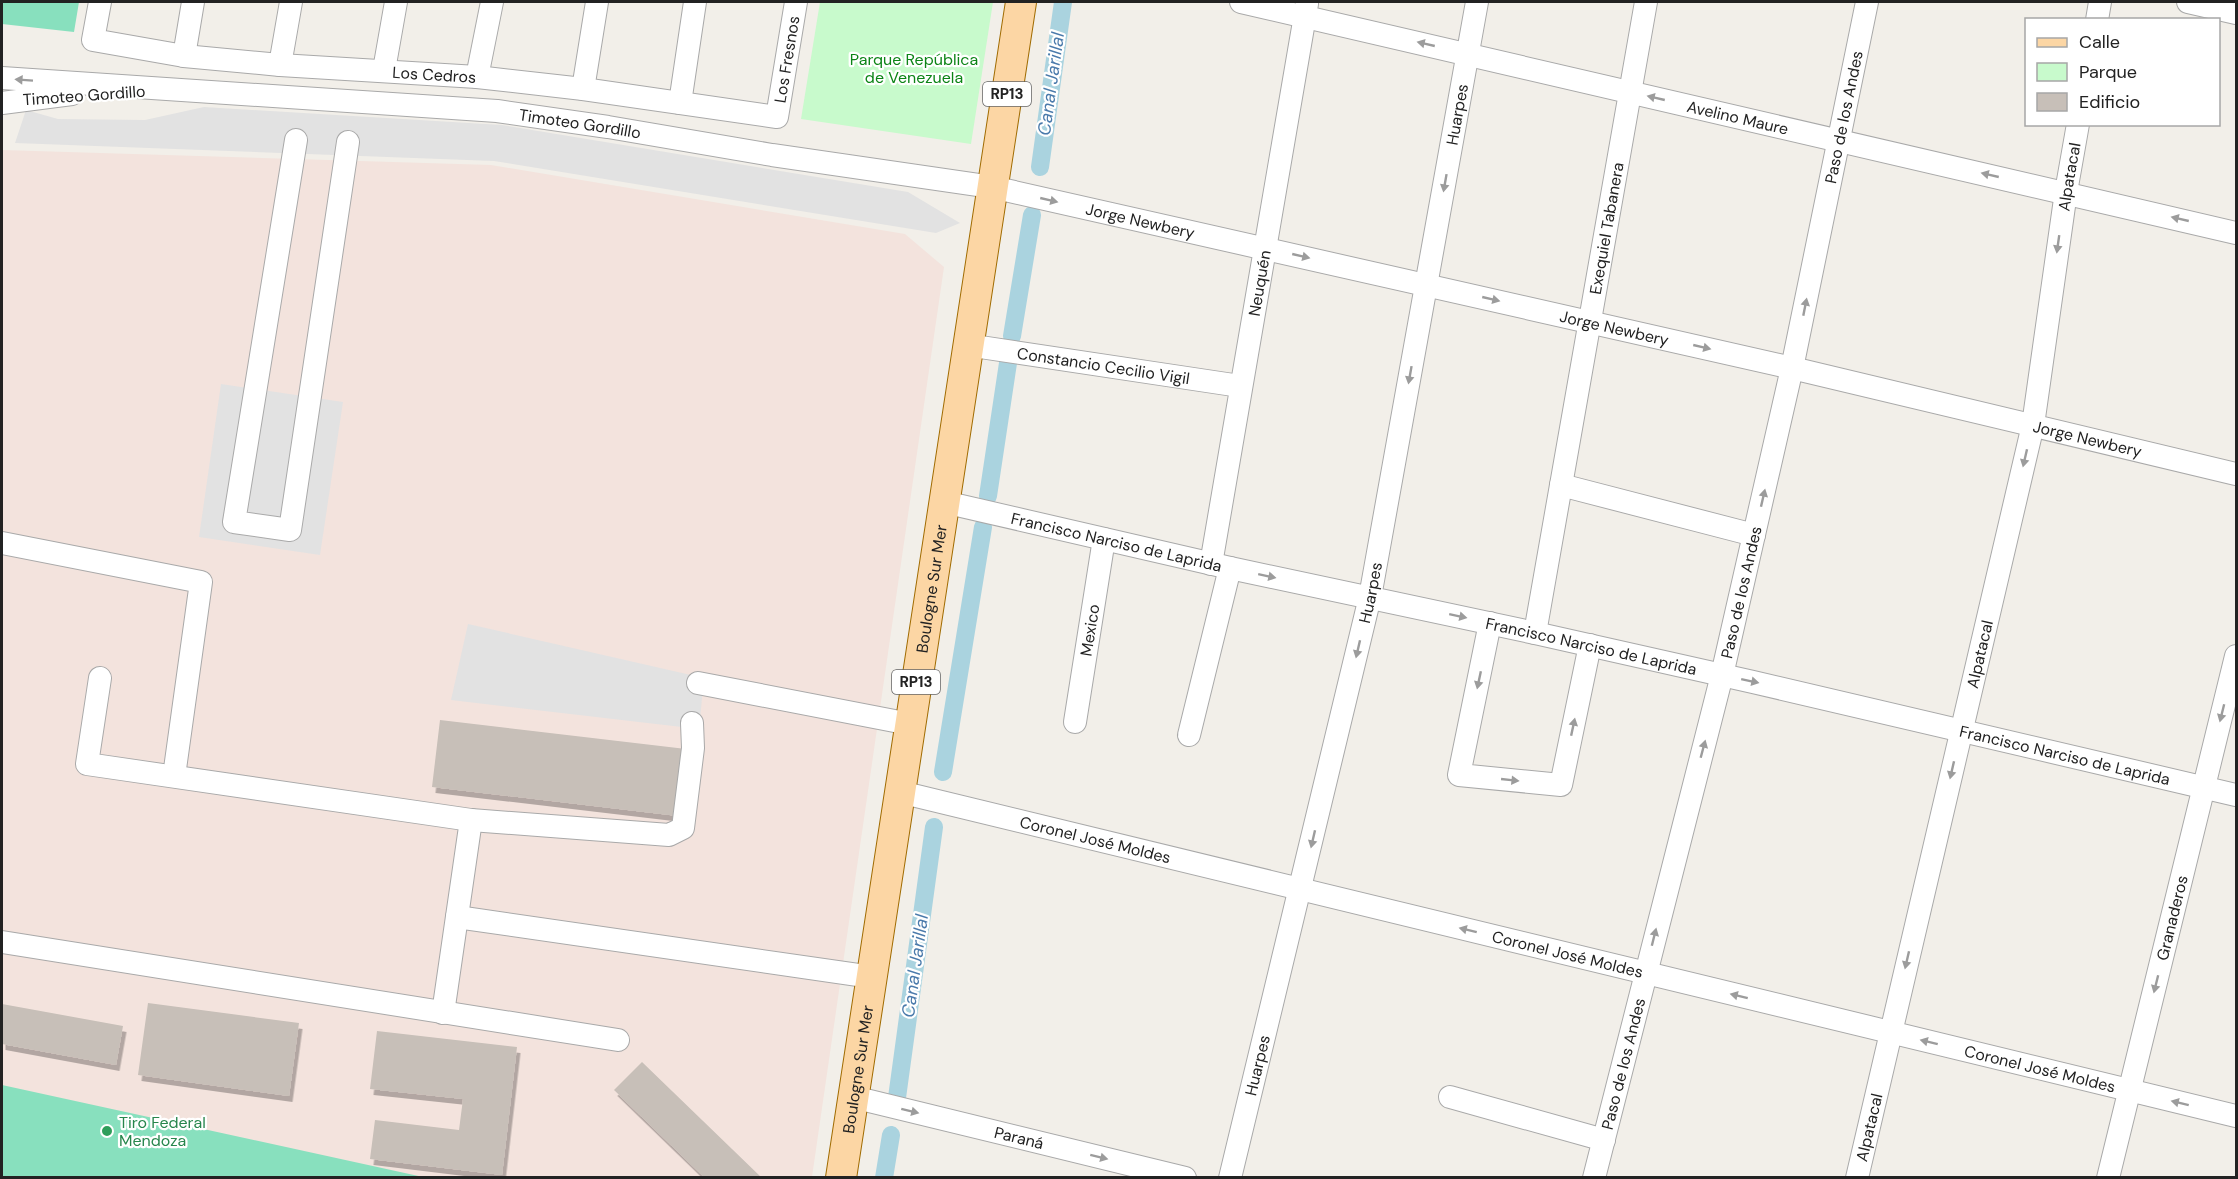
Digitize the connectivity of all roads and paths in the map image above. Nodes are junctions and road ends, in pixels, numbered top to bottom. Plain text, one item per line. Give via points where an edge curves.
1 (99, 2) edge
2 (193, 2) edge
3 (291, 2) edge
4 (396, 2) edge
5 (492, 2) edge
6 (597, 2) edge
7 (695, 2) edge
8 (796, 2) edge
9 (1021, 2) edge
10 (1241, 2) edge
11 (1477, 2) edge
12 (1646, 2) edge
13 (1867, 2) edge
14 (2100, 2) edge
15 (2188, 2) edge
16 (1306, 9) edge
17 (2236, 13) edge
18 (2097, 18) edge
19 (1467, 54) junction
20 (184, 56) junction
21 (280, 65) junction
22 (384, 70) junction
23 (477, 77) junction
24 (2, 78) edge
25 (583, 89) junction
26 (166, 90) junction
27 (1630, 92) junction
28 (2, 103) edge
29 (680, 103) junction
30 (777, 117) joint
31 (2078, 126) edge
32 (296, 140) dead end
33 (1838, 140) junction
34 (348, 142) dead end
35 (992, 187) junction
36 (2066, 192) junction
37 (2236, 232) edge
38 (1264, 248) junction
39 (1427, 285) junction
40 (1590, 322) junction
41 (968, 345) junction
42 (1792, 368) junction
43 (1240, 386) junction
44 (2033, 424) junction
45 (2236, 474) edge
46 (1561, 485) junction
47 (944, 502) junction
48 (1754, 535) junction
49 (1104, 539) junction
50 (2, 543) edge
51 (1220, 566) junction
52 (1370, 597) junction
53 (1491, 623) junction
54 (1535, 633) junction
55 (1590, 645) junction
56 (2236, 656) edge
57 (1722, 675) junction
58 (100, 678) dead end
59 (698, 683) dead end
60 (1075, 722) dead end
61 (692, 723) dead end
62 (910, 724) junction
63 (1961, 731) junction
64 (1189, 735) dead end
65 (174, 776) junction
66 (2203, 788) junction
67 (900, 792) junction
68 (2236, 795) edge
69 (471, 820) junction
70 (1301, 889) junction
71 (457, 917) junction
72 (2, 942) edge
73 (1645, 973) junction
74 (872, 977) junction
75 (443, 1013) junction
76 (1891, 1032) junction
77 (618, 1041) dead end
78 (2130, 1090) junction
79 (853, 1097) junction
80 (1449, 1097) dead end
81 (2236, 1116) edge
82 (1604, 1140) junction
83 (841, 1178) edge
84 (1185, 1178) edge
85 (1230, 1178) edge
86 (1594, 1178) edge
87 (1857, 1178) edge
88 (2108, 1178) edge

1 - 20 street, Los Cedros via 93,40
2 - 20 street
3 - 21 street
4 - 22 street
5 - 23 street
6 - 25 street
7 - 29 street
8 - 30 street, Los Fresnos
9 - 35 main road, Boulogne Sur Mer / RP13
10 - 16 street, Avelino Maure
11 - 19 street, Huarpes
12 - 27 street, Exequiel Tabanera
13 - 33 street, Paso de los Andes
14 - 18 street
15 - 17 street
19 -> 16 street, Avelino Maure
16 - 38 street, Neuquén
19 - 27 street, Avelino Maure
19 -> 39 street, Huarpes
20 - 21 street, Los Cedros
21 - 22 street, Los Cedros
22 - 23 street, Los Cedros
23 - 25 street, Los Cedros
26 -> 24 street, Timoteo Gordillo
25 - 29 street, Los Cedros
26 - 28 street, Timoteo Gordillo via 67,94
26 - 35 street, Timoteo Gordillo via 497,111
33 -> 27 street, Avelino Maure
27 - 40 street, Exequiel Tabanera
29 - 30 street, Los Cedros
31 - 36 street, Alpatacal
32 - 34 street via 234,522 290,530
36 -> 33 street, Avelino Maure
42 -> 33 street, Paso de los Andes
35 -> 38 street, Jorge Newbery
35 - 41 main road, Boulogne Sur Mer / RP13
37 -> 36 street, Avelino Maure
36 -> 44 street, Alpatacal
38 -> 39 street, Jorge Newbery
38 - 43 street, Neuquén
39 -> 40 street, Jorge Newbery
39 -> 52 street, Huarpes
40 -> 42 street, Jorge Newbery
40 - 46 street, Exequiel Tabanera
41 - 43 street, Constancio Cecilio Vigil
41 - 47 main road, Boulogne Sur Mer / RP13
42 - 44 street, Jorge Newbery
48 -> 42 street, Paso de los Andes
43 - 51 street, Neuquén
44 - 45 street, Jorge Newbery
44 -> 63 street, Alpatacal
46 - 48 street
46 - 54 street, Exequiel Tabanera
47 - 49 street, Francisco Narciso de Laprida
47 - 62 main road, Boulogne Sur Mer / RP13
48 - 57 street, Paso de los Andes
49 - 51 street, Francisco Narciso de Laprida
49 - 60 street, Mexico
50 - 65 street via 201,582
51 -> 52 street, Francisco Narciso de Laprida
51 - 64 street, Neuquén
52 -> 53 street, Francisco Narciso de Laprida
52 -> 70 street, Huarpes
53 - 54 street, Francisco Narciso de Laprida
53 -> 55 street via 1459,775 1561,784
54 - 55 street, Francisco Narciso de Laprida
55 - 57 street, Francisco Narciso de Laprida
56 -> 66 street, Granaderos
57 -> 63 street, Francisco Narciso de Laprida
73 -> 57 street, Paso de los Andes
58 - 65 street via 87,764
59 - 62 street
61 - 69 street via 693,748 683,828 669,835
62 - 67 main road, Boulogne Sur Mer / RP13
63 - 66 street, Francisco Narciso de Laprida
63 -> 76 street, Alpatacal
65 - 69 street
66 - 68 street, Francisco Narciso de Laprida
66 -> 78 street, Granaderos
67 - 70 street, Coronel José Moldes
67 - 74 main road, Boulogne Sur Mer / RP13
69 - 71 street
73 -> 70 street, Coronel José Moldes
70 - 85 street, Huarpes
71 - 74 street
71 - 75 street
72 - 75 street
76 -> 73 street, Coronel José Moldes
73 - 82 street, Paso de los Andes
74 - 79 main road, Boulogne Sur Mer / RP13
75 - 77 street
78 -> 76 street, Coronel José Moldes
76 - 87 street, Alpatacal
81 -> 78 street, Coronel José Moldes
78 - 88 street, Granaderos
79 - 83 main road, Boulogne Sur Mer / RP13
79 -> 84 street, Paraná
80 - 82 street
82 - 86 street, Paso de los Andes

